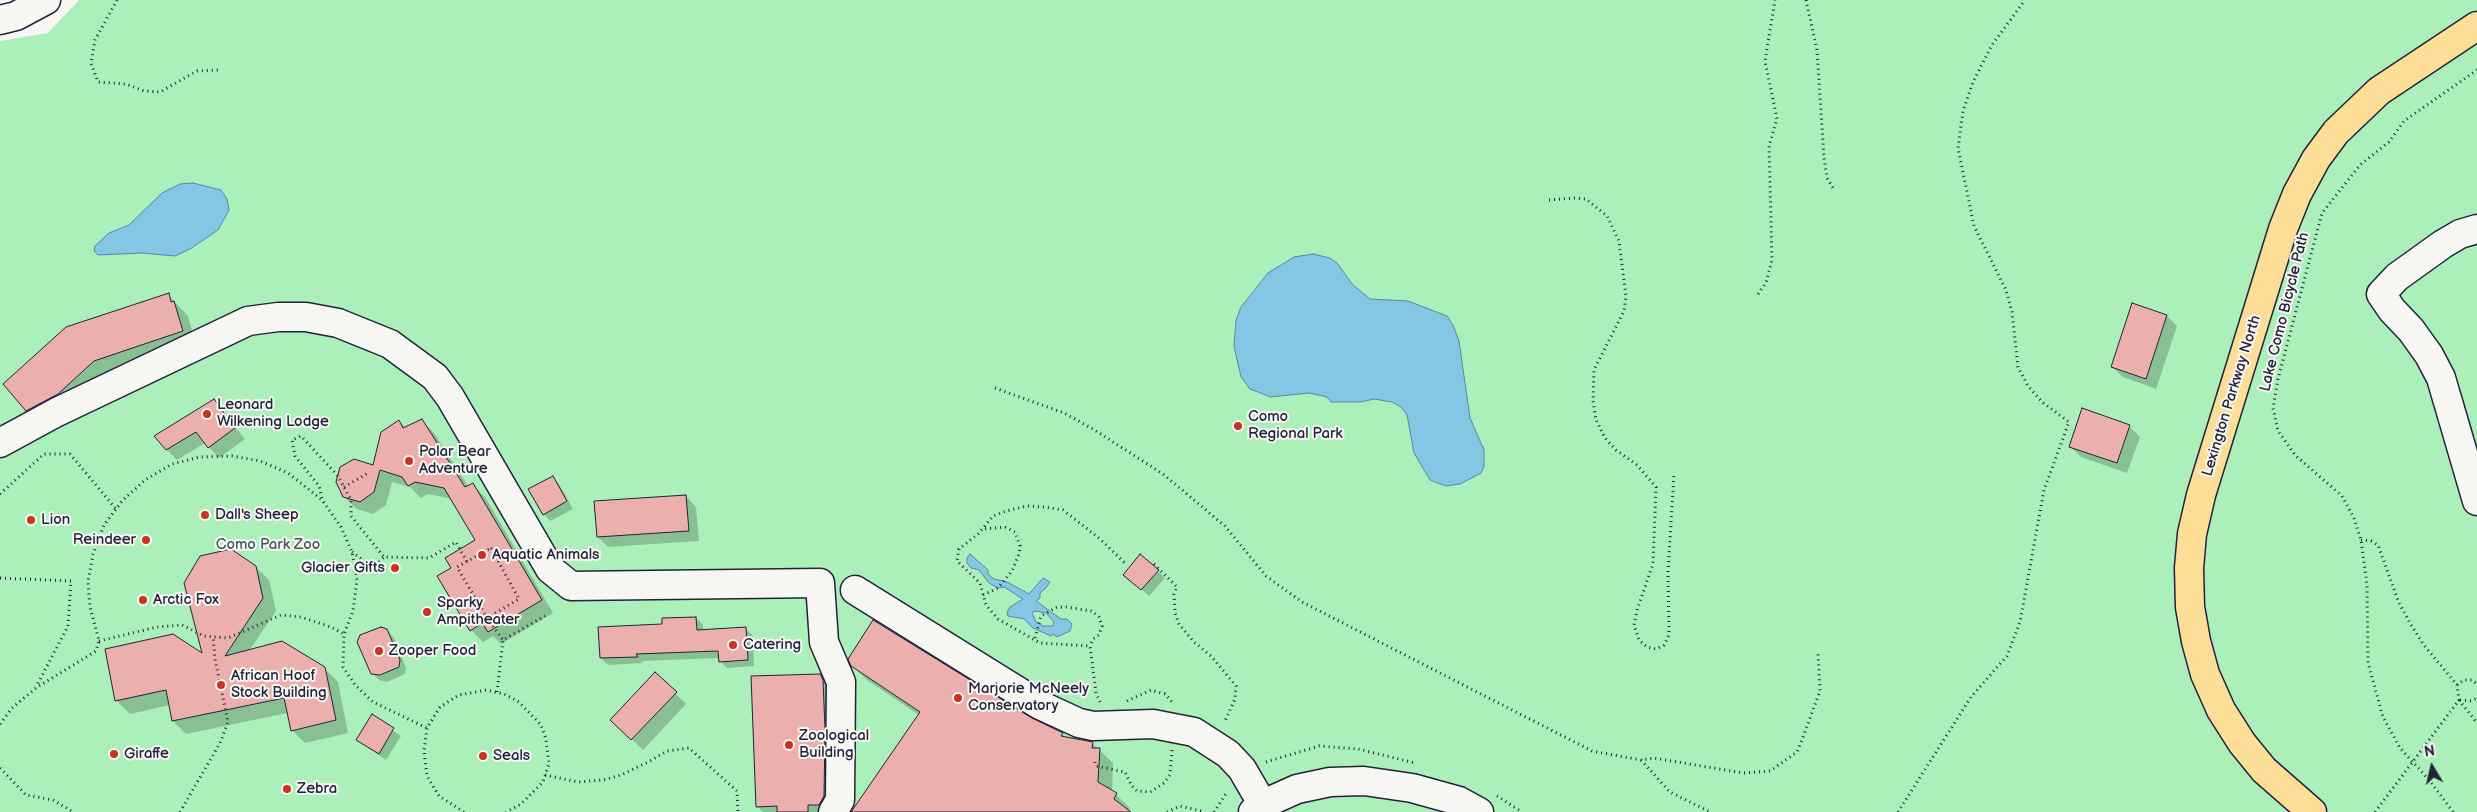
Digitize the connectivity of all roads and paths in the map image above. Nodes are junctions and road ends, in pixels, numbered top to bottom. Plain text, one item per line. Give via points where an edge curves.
1 (46, 0) edge
2 (117, 0) edge
3 (1775, 0) edge
4 (1806, 0) edge
5 (2025, 0) edge
6 (0, 20) edge
7 (2477, 26) edge
8 (220, 70) dead end
9 (2477, 70) edge
10 (1835, 191) dead end
11 (1549, 200) dead end
12 (2477, 229) edge
13 (1758, 294) dead end
14 (994, 388) dead end
15 (0, 443) edge
16 (370, 472) dead end
17 (1674, 474) dead end
18 (344, 487) junction
19 (0, 494) edge
20 (322, 500) junction
21 (2477, 501) edge
22 (116, 509) junction
23 (984, 529) junction
24 (2361, 540) junction
25 (352, 552) junction
26 (384, 557) junction
27 (467, 562) junction
28 (1127, 564) dead end
29 (1154, 564) dead end
30 (0, 578) edge
31 (854, 590) dead end
32 (983, 595) junction
33 (546, 616) dead end
34 (487, 618) junction
35 (344, 634) junction
36 (214, 636) junction
37 (1034, 638) junction
38 (503, 640) junction
39 (99, 641) junction
40 (1090, 646) junction
41 (1818, 653) dead end
42 (2477, 684) edge
43 (2457, 685) junction
44 (36, 688) junction
45 (497, 692) junction
46 (2477, 698) edge
47 (2459, 700) junction
48 (1120, 705) dead end
49 (1102, 706) dead end
50 (2477, 723) edge
51 (0, 724) edge
52 (427, 728) junction
53 (1182, 728) junction
54 (1210, 742) junction
55 (1641, 760) junction
56 (1095, 762) dead end
57 (0, 768) edge
58 (545, 775) junction
59 (1258, 808) edge
60 (73, 812) edge
61 (180, 812) edge
62 (464, 812) edge
63 (506, 812) edge
64 (738, 812) edge
65 (833, 812) edge
66 (1167, 812) edge
67 (1205, 812) edge
68 (1479, 812) edge
69 (1710, 812) edge
70 (1898, 812) edge
71 (2312, 812) edge
72 (2375, 812) edge
73 (2453, 812) edge

1 - 6 street via 16,16
2 - 8 path via 95,40 91,63 98,82 160,92 198,71
3 - 13 path via 1765,61 1777,119 1769,146 1772,260 1766,283
4 - 10 path via 1818,50 1827,178
5 - 70 path via 1992,45 1973,82 1963,111 1958,148 1974,226 2006,290 2012,312 2018,367 2042,402 2069,422 2044,490 2020,622 2007,656 1971,697
7 - 71 main road, Lexington Parkway North via 2379,91 2336,132 2316,160 2297,194 2284,229 2201,495 2192,534 2190,607 2205,674 2221,710 2242,744 2264,770
9 - 24 path, Lake Como Bicycle Path via 2404,120 2389,142 2360,165 2326,207 2314,236 2278,379 2273,408 2278,430 2295,455 2342,496
11 - 17 path via 1586,199 1607,216 1619,241 1626,297 1624,311 1594,370 1592,401 1596,420 1605,438 1637,465 1656,487 1653,564 1634,625 1639,640 1656,649 1664,645 1669,634 1668,572
12 - 21 street via 2443,244 2397,277 2381,294 2416,336 2442,378
14 - 55 path via 1064,413 1163,474 1225,526 1266,576 1302,602 1592,751
15 - 65 street via 57,412 248,321 306,317 338,323 390,344 436,377 550,569 571,586 820,583 824,642 841,682 840,800
16 - 18 path
18 - 20 path via 338,476 300,436 292,440 295,456 319,486
18 - 26 path via 351,500 351,516
19 - 22 path via 44,454 70,454
20 - 22 path via 288,473 260,461 232,456 200,457 172,464 145,480
20 - 25 path via 341,527
22 - 39 path via 104,525 88,582 90,607
23 - 28 path via 993,516 1006,511 1027,506 1063,510
23 - 32 path via 959,548 957,561 980,583
23 - 32 path via 1005,527 1015,532 1020,554 1012,571 998,588
24 - 43 path via 2378,545 2399,603 2410,623
24 - 73 path, Lake Como Bicycle Path via 2367,585 2368,662 2383,717 2400,748
25 - 26 path via 373,568
25 - 35 path via 357,580 353,610
26 - 27 path via 429,558 456,542
27 - 34 path via 457,567
27 - 34 path via 491,548 519,599
29 - 54 path via 1177,586 1175,614 1179,624 1193,642 1212,656 1236,686 1236,699 1229,716
30 - 44 path via 70,581 68,626
31 - 53 street via 1040,705 1080,723 1093,726 1153,724
32 - 37 path via 992,614
33 - 38 path
34 - 38 path
35 - 36 path via 331,626 281,615 228,638
35 - 52 path via 343,667 355,685 373,702
36 - 39 path via 204,636 182,625 157,627
36 - 61 path via 215,659 228,722 220,743
37 - 40 path via 1040,643
37 - 40 path via 1042,616 1066,607 1092,612 1099,617 1102,626
38 - 45 path
39 - 44 path via 96,651
40 - 49 path via 1096,693
41 - 55 path via 1820,691 1797,752 1770,771 1743,773 1654,758
42 - 43 path via 2464,680
43 - 47 path
44 - 51 path via 12,708
45 - 52 path via 486,690 459,695 440,707
45 - 58 path via 519,702 541,725 549,764
46 - 47 path
47 - 50 path
47 - 72 path, bridge
48 - 53 path via 1151,690 1164,694 1176,707
52 - 62 path via 424,751 427,776 439,796
53 - 54 street
53 - 56 path via 1171,752 1170,775 1150,792 1136,791 1125,772 1096,766
54 - 59 street via 1242,769
55 - 69 path via 1670,792
57 - 60 path via 26,795 52,800
58 - 63 path via 535,792
58 - 64 path via 578,782 603,780 666,751 689,748 737,791
59 - 68 street via 1297,790 1330,782 1364,780 1459,800
66 - 67 path via 1180,806

